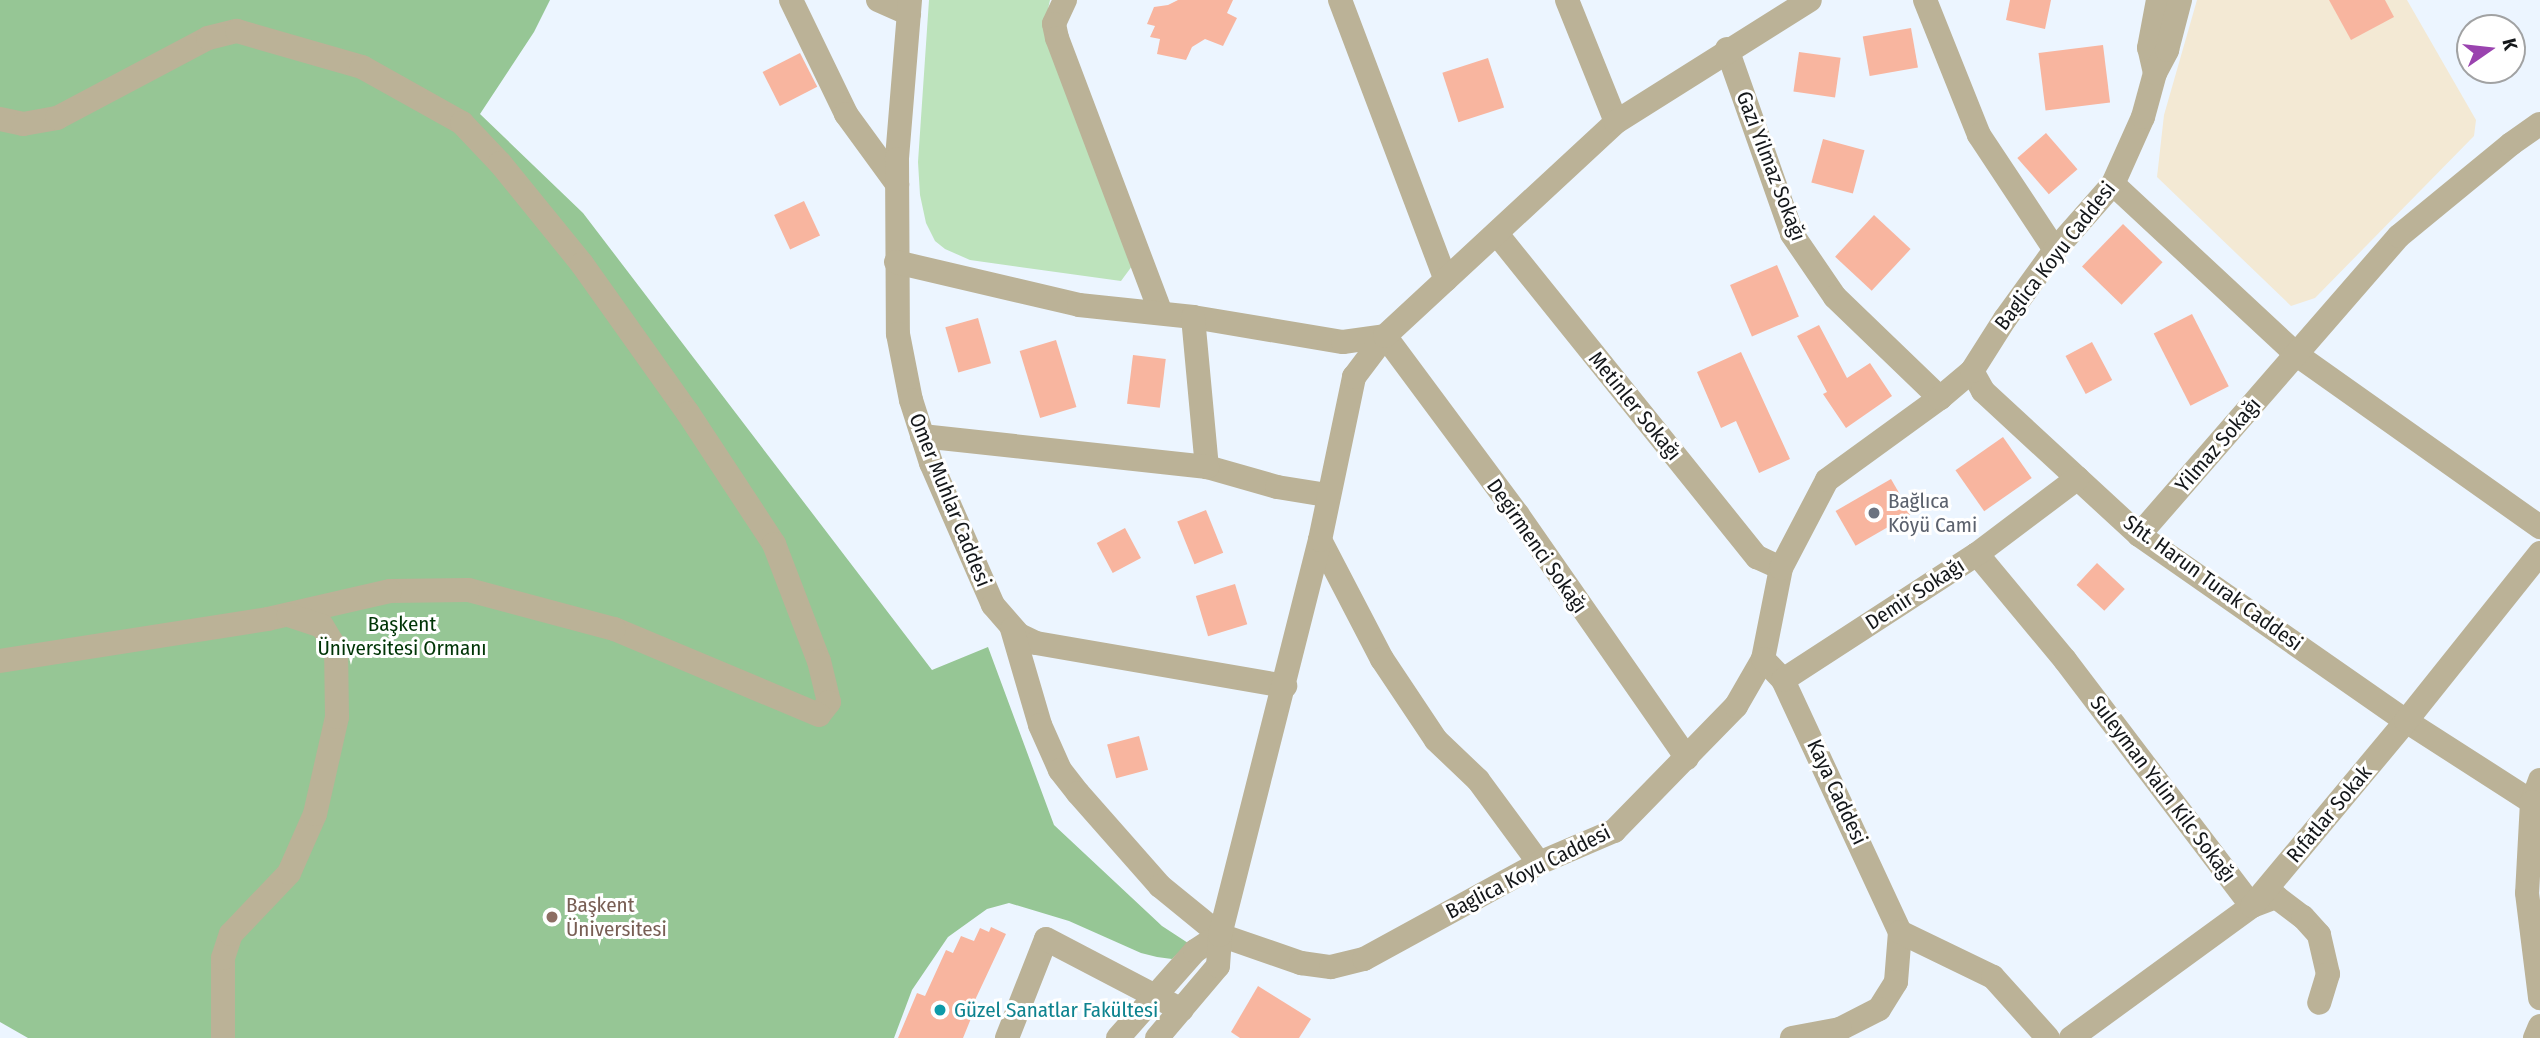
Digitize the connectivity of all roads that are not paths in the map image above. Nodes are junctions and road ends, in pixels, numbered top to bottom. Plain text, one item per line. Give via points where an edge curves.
1 (877, 0) edge
2 (1065, 0) edge
3 (1340, 0) edge
4 (1567, 0) edge
5 (1925, 0) edge
6 (2158, 0) edge
7 (2180, 0) edge
8 (795, 1) edge
9 (1801, 2) edge
10 (910, 7) edge
11 (1727, 49) junction
12 (2155, 72) junction
13 (0, 119) edge
14 (1616, 122) junction
15 (2540, 124) edge
16 (897, 184) junction
17 (2113, 184) junction
18 (1497, 234) junction
19 (2054, 250) junction
20 (896, 262) junction
21 (1446, 280) junction
22 (1161, 313) junction
23 (1193, 317) junction
24 (1385, 336) junction
25 (2297, 355) junction
26 (1972, 371) junction
27 (1940, 398) junction
28 (922, 436) junction
29 (1207, 467) junction
30 (2078, 478) junction
31 (1327, 495) junction
32 (2540, 527) edge
33 (2139, 535) junction
34 (1320, 540) junction
35 (2540, 553) edge
36 (1977, 554) junction
37 (1781, 568) junction
38 (289, 614) junction
39 (1012, 629) junction
40 (1763, 659) junction
41 (0, 661) edge
42 (1783, 680) junction
43 (1285, 686) junction
44 (2406, 722) junction
45 (1687, 758) junction
46 (2536, 791) edge
47 (1539, 863) junction
48 (2252, 906) junction
49 (1900, 932) junction
50 (1220, 935) junction
51 (1154, 995) junction
52 (2540, 998) edge
53 (2319, 1003) dead end
54 (1182, 1010) junction
55 (2540, 1026) edge
56 (223, 1038) edge
57 (1007, 1038) edge
58 (1118, 1038) edge
59 (1157, 1038) edge
60 (1792, 1038) edge
61 (2048, 1038) edge
62 (2071, 1038) edge
63 (2535, 1038) edge

1 - 10 street
2 - 22 street via 1054,24 1057,38
3 - 21 street
4 - 14 street
5 - 19 street via 1979,135
6 - 12 street via 2149,48
7 - 12 street via 2168,50
8 - 16 street via 846,114
9 - 11 street
10 - 16 street, Omer Muhlar Caddesi
11 - 14 street
11 - 27 street, Gazi Yilmaz Sokağı via 1792,234 1835,298
12 - 17 street, Baglica Koyu Caddesi via 2140,127
13 - 38 street via 23,124 57,118 208,38 237,31 362,67 462,123 582,264 774,544 819,661 829,702 820,715 614,629 468,590 390,591
14 - 18 street
15 - 25 street, Yilmaz Sokağı via 2399,236
16 - 20 street, Omer Muhlar Caddesi
17 - 19 street, Baglica Koyu Caddesi
17 - 25 street
18 - 21 street
18 - 37 street, Metinler Sokağı via 1757,557
19 - 26 street, Baglica Koyu Caddesi
20 - 22 street via 1079,305
20 - 28 street, Omer Muhlar Caddesi via 903,369
21 - 24 street
22 - 23 street
23 - 24 street via 1343,342
23 - 29 street
24 - 31 street via 1353,377
24 - 45 street, Degirmenci Sokağı via 1518,515
25 - 32 street
25 - 33 street, Yilmaz Sokağı
26 - 27 street, Baglica Koyu Caddesi
26 - 30 street, Sht. Harun Turak Caddesi via 1983,391
27 - 37 street, Baglica Koyu Caddesi via 1827,480
28 - 29 street
28 - 39 street, Omer Muhlar Caddesi via 975,567 993,605
29 - 31 street via 1277,487
30 - 33 street, Sht. Harun Turak Caddesi
30 - 36 street, Demir Sokağı
31 - 34 street
33 - 44 street, Sht. Harun Turak Caddesi
34 - 43 street
34 - 47 street via 1382,659 1436,740 1478,780
35 - 44 street, Rıfatlar Sokak
36 - 42 street, Demir Sokağı
36 - 48 street, Suleyman Yalin Kilc Sokağı via 2065,660
37 - 40 street, Baglica Koyu Caddesi
38 - 41 street
38 - 56 street via 322,626 336,649 337,717 315,814 289,873 231,934 223,958
39 - 43 street, Omer Muhlar Caddesi via 1036,643
39 - 50 street, Baglica Koyu Caddesi via 1040,725 1060,770 1160,886
40 - 42 street, Kaya Caddesi
40 - 45 street, Baglica Koyu Caddesi via 1736,706
42 - 49 street, Kaya Caddesi
43 - 50 street
44 - 46 street, Sht. Harun Turak Caddesi
44 - 48 street, Rıfatlar Sokak
45 - 47 street, Baglica Koyu Caddesi via 1614,831
46 - 52 street via 2527,893
47 - 50 street, Baglica Koyu Caddesi via 1364,959 1331,967 1301,962
48 - 53 street via 2276,897 2303,916 2319,935 2328,974
48 - 62 street, Rıfatlar Sokak
49 - 60 street via 1896,982 1879,1009 1840,1029
49 - 61 street via 1993,977
50 - 51 street via 1195,951
50 - 54 street via 1218,966
51 - 54 street
51 - 57 street via 1046,939
51 - 58 street
54 - 59 street
55 - 63 street

